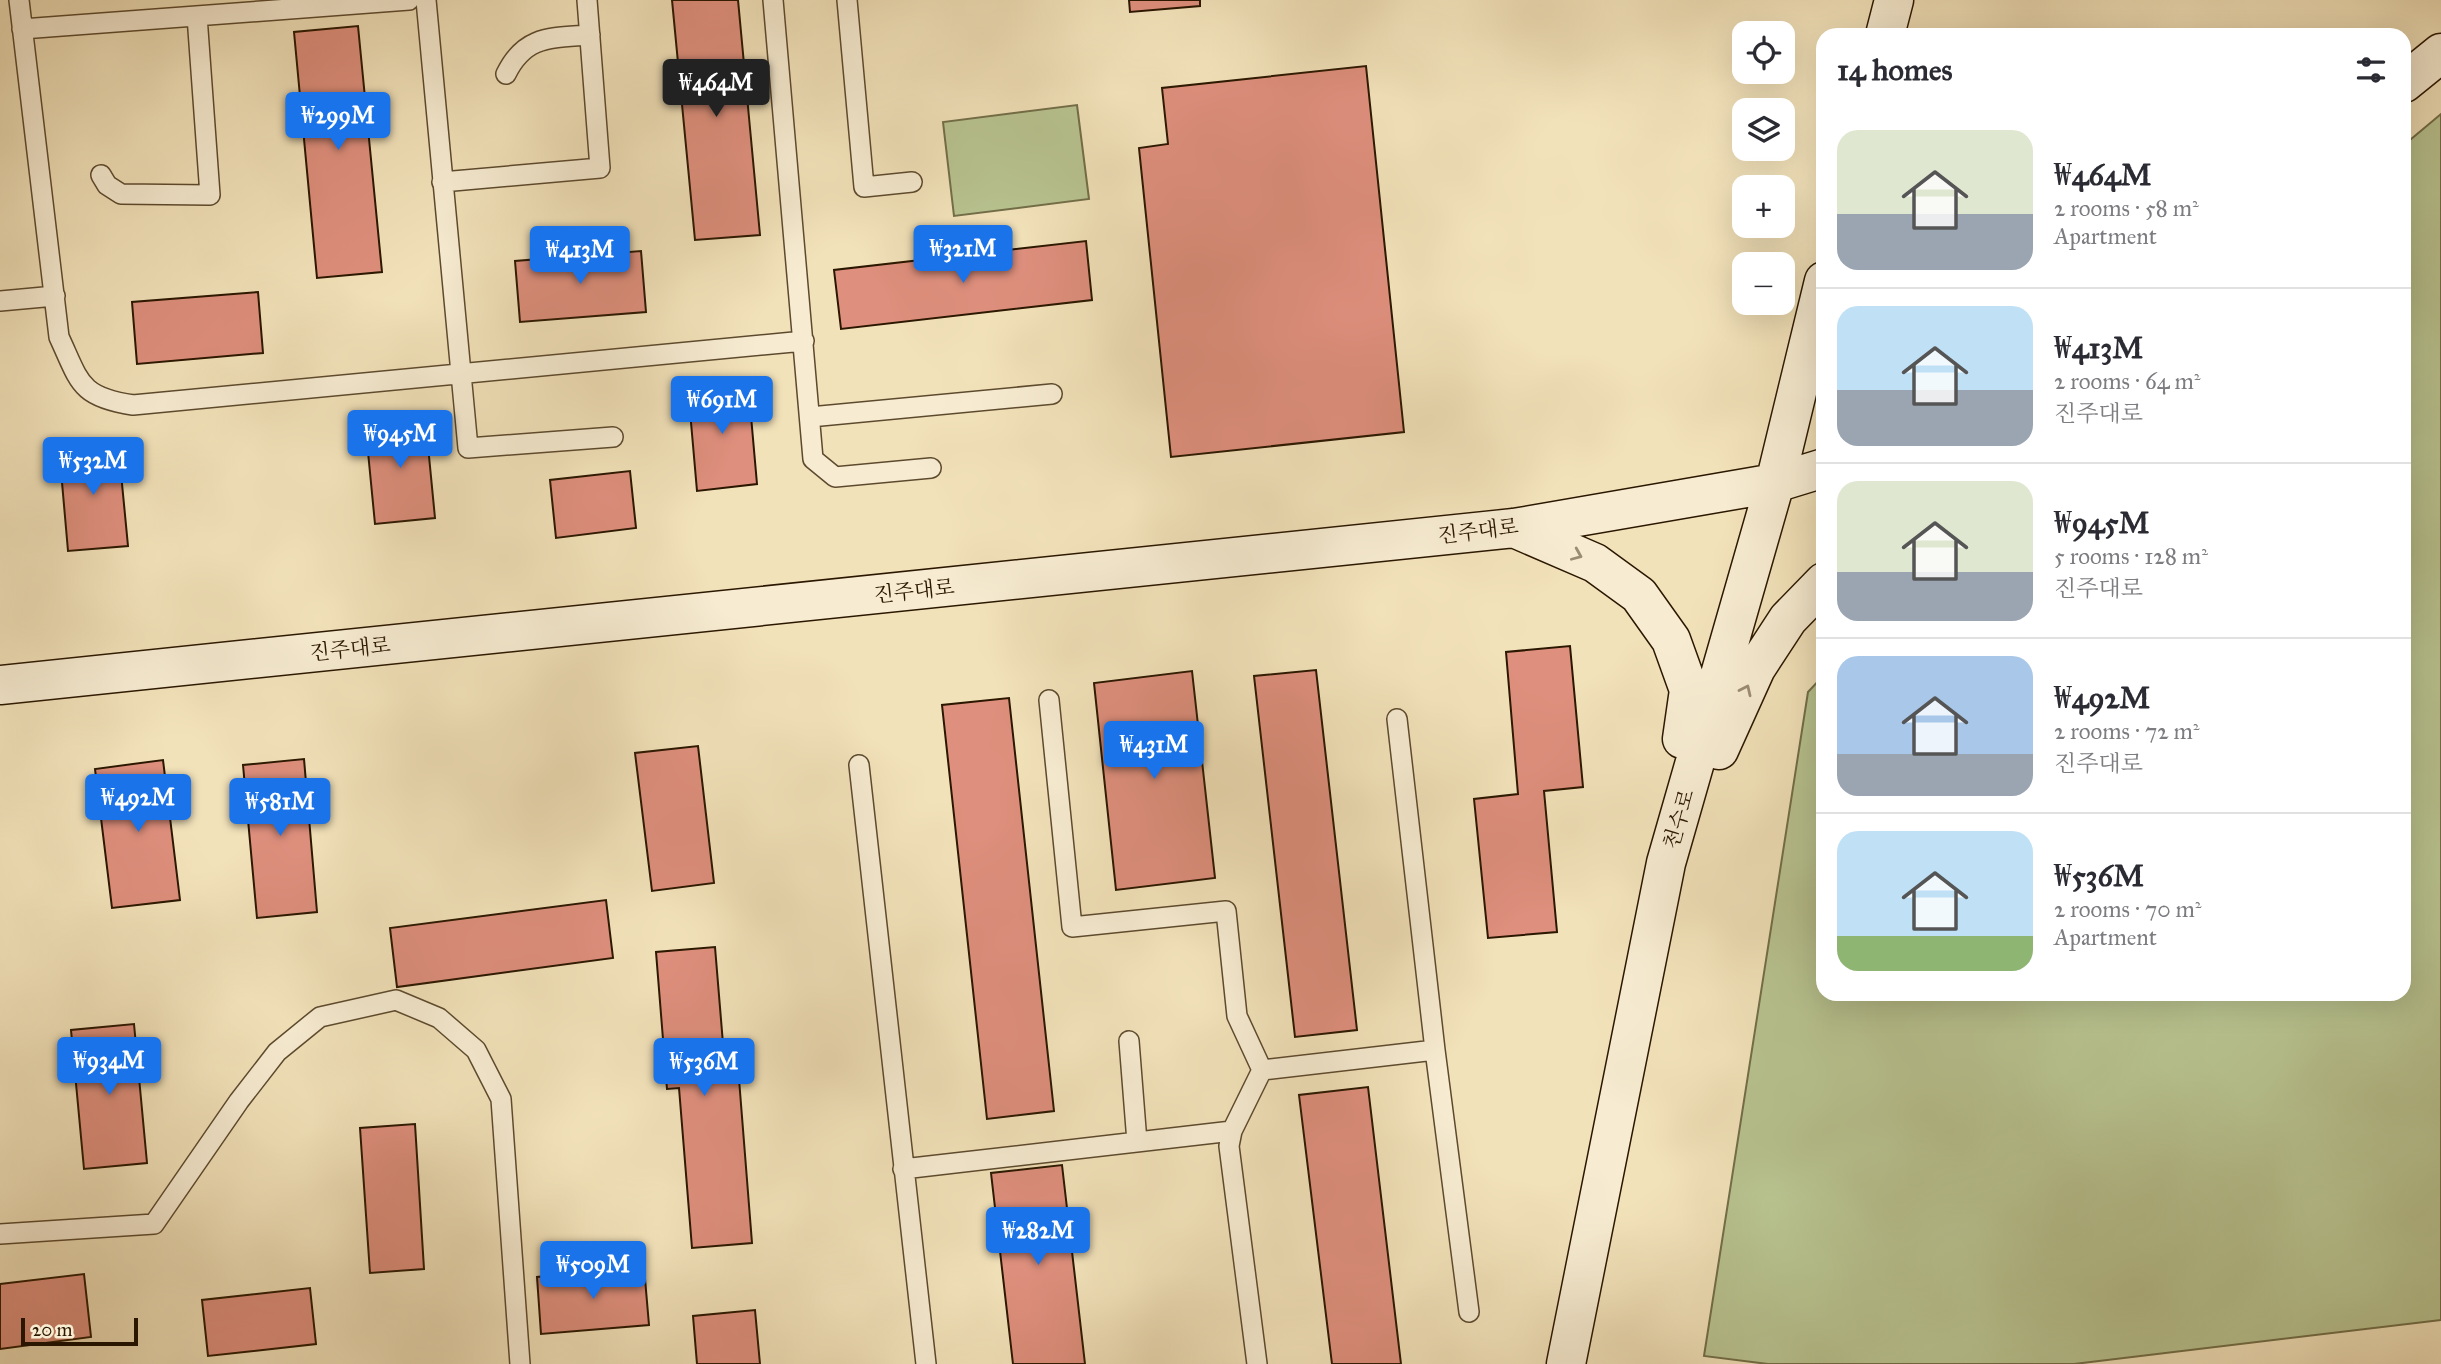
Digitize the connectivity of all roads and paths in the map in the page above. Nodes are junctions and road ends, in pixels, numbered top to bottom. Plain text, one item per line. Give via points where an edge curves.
1 (19, 0) edge
2 (409, 0) edge
3 (426, 0) edge
4 (587, 0) edge
5 (773, 0) edge
6 (847, 0) edge
7 (1894, 0) edge
8 (197, 16) junction
9 (1887, 28) edge
10 (22, 29) junction
11 (590, 35) junction
12 (2441, 53) edge
13 (506, 74) dead end
14 (2411, 77) edge
15 (101, 175) dead end
16 (442, 182) junction
17 (912, 182) dead end
18 (55, 296) junction
19 (0, 301) edge
20 (1816, 314) edge
21 (804, 341) junction
22 (460, 375) junction
23 (1052, 394) dead end
24 (810, 417) junction
25 (613, 437) dead end
26 (931, 468) dead end
27 (1816, 471) edge
28 (1775, 484) junction
29 (1514, 528) junction
30 (1816, 590) edge
31 (0, 685) edge
32 (1049, 700) dead end
33 (1396, 719) dead end
34 (859, 765) dead end
35 (1667, 863) junction
36 (1129, 1041) dead end
37 (1435, 1050) junction
38 (1262, 1070) junction
39 (1232, 1131) junction
40 (1137, 1142) junction
41 (903, 1169) junction
42 (0, 1234) edge
43 (1469, 1312) dead end
44 (520, 1364) edge
45 (926, 1364) edge
46 (1258, 1364) edge
47 (1566, 1364) edge

1 - 10 lane
2 - 8 lane
3 - 16 lane
4 - 11 lane
5 - 21 lane
6 - 17 lane via 864,187
7 - 9 street
8 - 10 lane
8 - 15 lane via 210,195 121,194
10 - 18 lane
11 - 13 lane via 542,38 513,60
11 - 16 lane via 600,168
12 - 14 street
16 - 22 lane
18 - 19 lane
18 - 22 lane via 60,337 80,381 109,402 133,405
20 - 28 street, 천수로
21 - 22 lane
21 - 24 lane
22 - 25 lane via 468,448
23 - 24 lane
24 - 26 lane via 813,459 835,477
27 - 28 street, 진주대로
28 - 29 street, 진주대로
28 - 35 street, 천수로
29 - 31 street, 진주대로
29 -> 35 street via 1595,563 1639,595 1671,640 1689,690
35 -> 30 street via 1756,668 1788,619
32 - 38 lane via 1072,927 1226,911 1237,1016
33 - 37 lane
34 - 41 lane
35 - 47 street, 천수로
36 - 40 lane
37 - 38 lane
37 - 43 lane
38 - 39 lane
39 - 40 lane
39 - 46 lane via 1229,1146
40 - 41 lane
41 - 45 lane
42 - 44 lane via 154,1224 277,1052 320,1017 396,1000 439,1018 476,1050 500,1099

